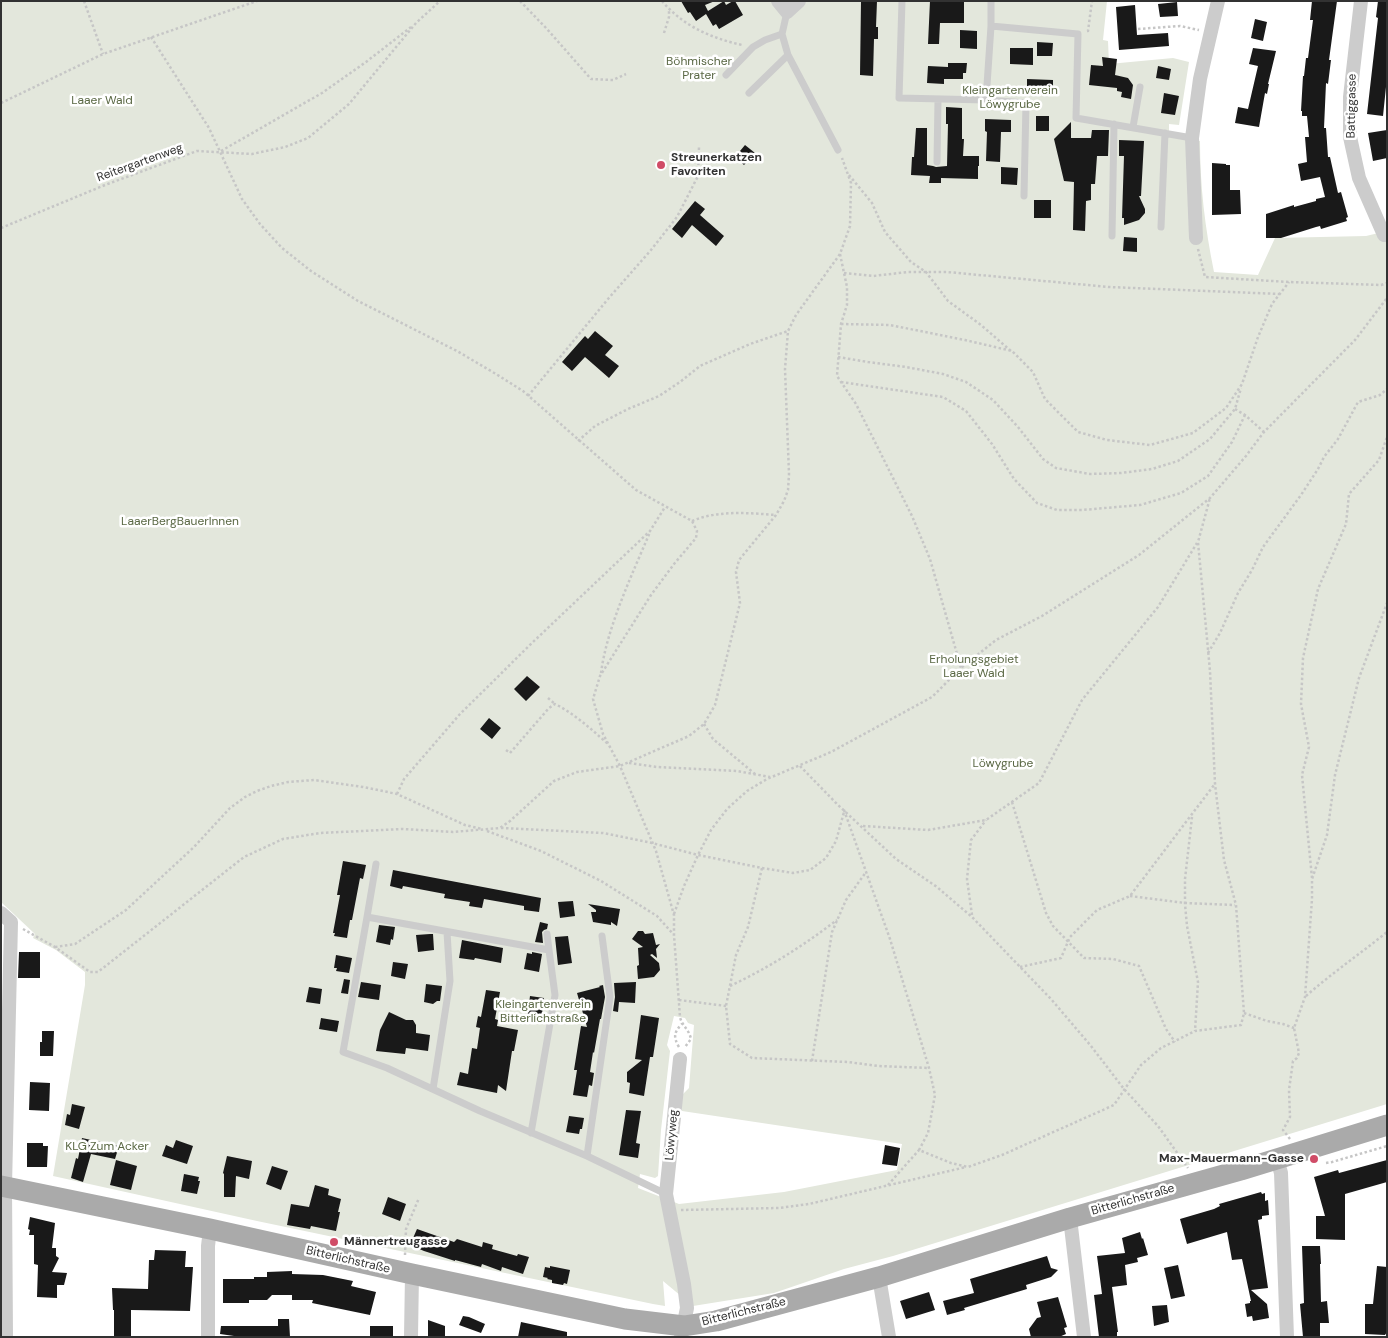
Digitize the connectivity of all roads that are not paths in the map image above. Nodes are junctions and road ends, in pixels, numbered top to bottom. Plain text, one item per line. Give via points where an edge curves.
1 (799, 1) edge
2 (902, 1) edge
3 (991, 1) edge
4 (1218, 1) edge
5 (1361, 1) edge
6 (782, 6) edge
7 (991, 26) junction
8 (782, 34) junction
9 (788, 55) junction
10 (726, 75) dead end
11 (1140, 87) dead end
12 (749, 93) dead end
13 (938, 100) junction
14 (986, 100) junction
15 (1114, 124) junction
16 (1133, 127) junction
17 (1165, 133) junction
18 (1192, 138) junction
19 (838, 150) road end
20 (938, 162) dead end
21 (1024, 196) dead end
22 (1161, 227) dead end
23 (1384, 235) dead end
24 (1112, 236) dead end
25 (1196, 238) road end
26 (376, 864) dead end
27 (367, 917) junction
28 (11, 921) edge
29 (446, 932) junction
30 (547, 934) dead end
31 (602, 936) dead end
32 (549, 950) junction
33 (681, 1055) road end
34 (433, 1089) junction
35 (1387, 1126) edge
36 (531, 1133) junction
37 (587, 1156) junction
38 (1277, 1159) junction
39 (3, 1186) edge
40 (666, 1194) junction
41 (1070, 1218) junction
42 (210, 1229) junction
43 (409, 1264) junction
44 (879, 1277) junction
45 (683, 1331) edge
46 (6, 1337) edge
47 (208, 1337) edge
48 (411, 1337) edge
49 (889, 1337) edge
50 (1084, 1337) edge
51 (1287, 1337) edge

1 - 6 street
2 - 13 lane via 899,98
3 - 7 lane
4 - 18 street via 1200,79
5 - 23 street, Battiggasse via 1350,97 1350,137 1359,178
6 - 8 lane
7 - 14 lane
7 - 15 lane via 1078,34 1076,118
8 - 9 lane
8 - 10 lane via 753,47
9 - 12 lane
9 - 19 lane
11 - 16 lane
13 - 14 lane
13 - 20 lane
14 - 21 lane via 1026,103
15 - 16 lane
15 - 24 lane
16 - 17 lane
17 - 18 lane
17 - 22 lane
18 - 25 street
26 - 27 lane
27 - 29 lane
27 - 34 lane via 343,1052
28 - 39 street
29 - 32 lane
29 - 34 lane via 450,981
30 - 32 lane
31 - 37 lane via 610,997
32 - 36 lane via 555,995
33 - 40 street, Löwyweg
34 - 36 lane
35 - 38 main road, Bitterlichstraße
36 - 37 lane
37 - 40 lane
38 - 41 main road, Bitterlichstraße
38 - 51 street via 1281,1173
39 - 42 main road, Bitterlichstraße
39 - 46 street
40 - 45 street, Löwyweg via 687,1308
41 - 44 main road, Bitterlichstraße
41 - 50 street
42 - 43 main road, Bitterlichstraße
42 - 47 street
43 - 45 main road, Bitterlichstraße
43 - 48 street
44 - 45 main road, Bitterlichstraße
44 - 49 street

